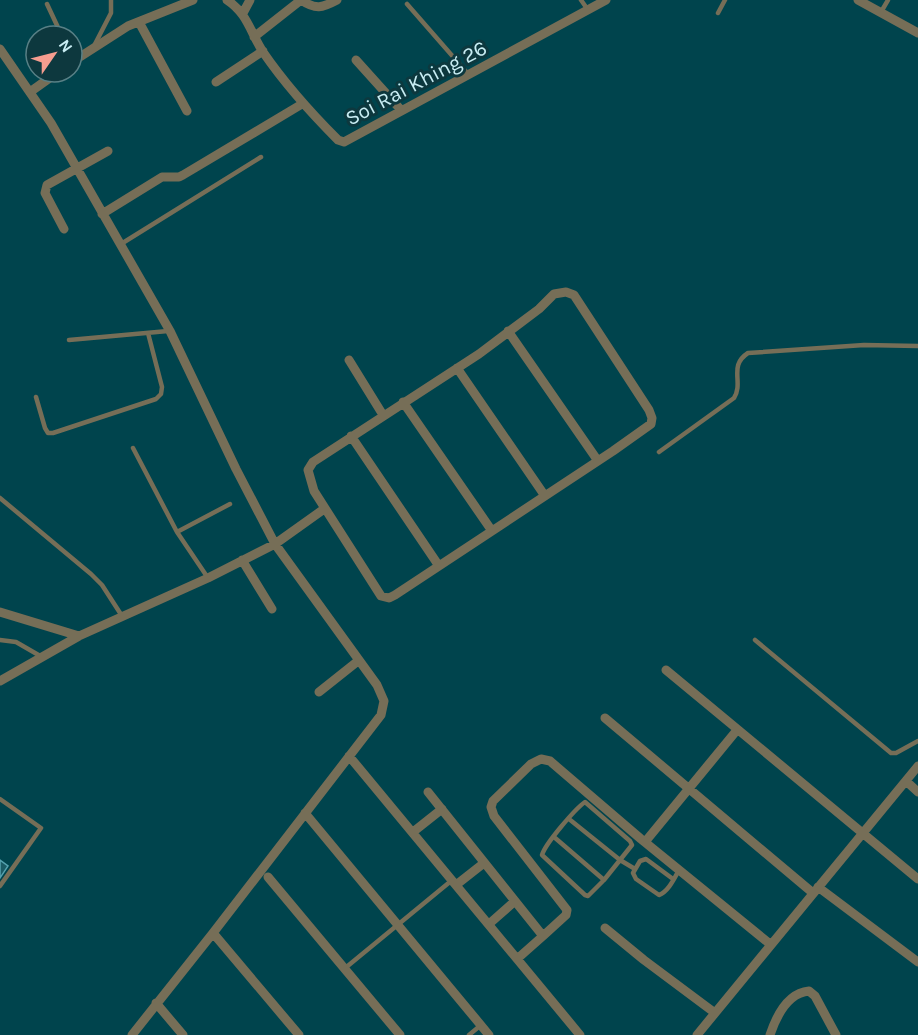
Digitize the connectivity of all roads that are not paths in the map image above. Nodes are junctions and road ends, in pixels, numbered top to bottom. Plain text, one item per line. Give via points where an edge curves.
1 (111, 0) edge
2 (193, 0) edge
3 (227, 0) edge
4 (249, 0) edge
5 (301, 0) edge
6 (337, 0) edge
7 (581, 0) edge
8 (606, 0) edge
9 (725, 0) edge
10 (858, 0) edge
11 (888, 0) edge
12 (314, 3) edge
13 (47, 4) dead end
14 (407, 4) dead end
15 (588, 11) junction
16 (881, 12) junction
17 (243, 13) junction
18 (718, 13) dead end
19 (139, 22) junction
20 (56, 24) edge
21 (918, 33) edge
22 (254, 37) junction
23 (94, 47) junction
24 (0, 48) edge
25 (263, 51) junction
26 (84, 53) edge
27 (356, 60) dead end
28 (469, 75) junction
29 (216, 82) dead end
30 (41, 84) edge
31 (30, 92) junction
32 (302, 104) junction
33 (401, 110) junction
34 (187, 111) dead end
35 (108, 151) dead end
36 (261, 157) dead end
37 (77, 169) junction
38 (102, 213) junction
39 (64, 229) dead end
40 (120, 244) junction
41 (170, 331) junction
42 (508, 331) junction
43 (148, 333) junction
44 (69, 340) dead end
45 (918, 346) edge
46 (349, 360) dead end
47 (457, 368) junction
48 (36, 397) dead end
49 (403, 402) junction
50 (383, 415) junction
51 (351, 436) junction
52 (133, 448) dead end
53 (659, 452) dead end
54 (598, 461) junction
55 (545, 496) junction
56 (0, 498) edge
57 (230, 504) dead end
58 (324, 509) junction
59 (492, 531) junction
60 (177, 532) junction
61 (275, 544) junction
62 (242, 560) junction
63 (439, 566) junction
64 (208, 578) junction
65 (272, 609) dead end
66 (0, 612) edge
67 (122, 616) junction
68 (80, 636) junction
69 (0, 640) edge
70 (755, 640) dead end
71 (42, 657) junction
72 (358, 661) junction
73 (666, 670) dead end
74 (0, 681) edge
75 (319, 692) dead end
76 (604, 718) dead end
77 (737, 730) junction
78 (918, 741) edge
79 (349, 756) junction
80 (918, 766) edge
81 (906, 781) junction
82 (689, 789) junction
83 (429, 792) dead end
84 (918, 792) edge
85 (0, 799) edge
86 (442, 809) junction
87 (305, 813) junction
88 (569, 819) junction
89 (413, 832) junction
90 (862, 834) junction
91 (554, 837) junction
92 (645, 842) junction
93 (620, 860) junction
94 (484, 863) junction
95 (635, 869) junction
96 (679, 870) junction
97 (268, 877) dead end
98 (673, 879) junction
99 (918, 879) edge
100 (604, 880) junction
101 (454, 883) junction
102 (0, 886) edge
103 (815, 890) junction
104 (515, 902) junction
105 (397, 924) junction
106 (489, 924) junction
107 (605, 928) dead end
108 (213, 933) junction
109 (543, 936) junction
110 (770, 944) junction
111 (517, 959) junction
112 (918, 962) edge
113 (344, 969) junction
114 (156, 1003) junction
115 (715, 1013) junction
116 (481, 1025) junction
117 (132, 1035) edge
118 (183, 1035) edge
119 (299, 1035) edge
120 (400, 1035) edge
121 (469, 1035) edge
122 (489, 1035) edge
123 (580, 1035) edge
124 (697, 1035) edge
125 (770, 1035) edge
126 (836, 1035) edge

1 - 23 lane via 111,14
2 - 19 street
3 - 17 street, Soi Rai Khing 26
4 - 17 street
5 - 12 street
5 - 22 street
6 - 12 street via 319,7
7 - 15 lane
8 - 15 street, Soi Rai Khing 26
9 - 18 lane
10 - 16 street
11 - 16 lane
13 - 20 lane
14 - 28 lane
15 - 28 street, Soi Rai Khing 26
16 - 21 street
17 - 22 street, Soi Rai Khing 26
19 - 23 street
19 - 34 street
22 - 25 street, Soi Rai Khing 26
23 - 26 street
24 - 31 street
25 - 29 street
25 - 32 street, Soi Rai Khing 26
27 - 33 street
28 - 33 street, Soi Rai Khing 26
30 - 31 street
31 - 37 street
32 - 33 street, Soi Rai Khing 26 via 344,142
32 - 38 street via 183,175 162,177
35 - 37 street
36 - 40 lane
37 - 38 street
37 - 39 street via 45,189
38 - 40 street
40 - 41 street
41 - 43 lane
41 - 61 street
42 - 47 street
42 - 54 street
42 - 54 street via 554,294 574,295 652,418 642,432
43 - 44 lane
43 - 48 lane via 162,387 156,399 48,433
45 - 53 lane via 864,345 748,353 738,364 738,392 734,398
46 - 50 street
47 - 49 street
47 - 55 street
49 - 50 street
49 - 59 street
50 - 51 street
51 - 58 street via 313,462 308,470
51 - 63 street
52 - 60 lane
54 - 55 street
55 - 59 street
56 - 67 lane via 91,574
57 - 60 lane
58 - 61 street
58 - 63 street via 381,596 389,598
59 - 63 street
60 - 64 lane
61 - 62 street
61 - 72 street
62 - 64 street
62 - 65 street
64 - 67 street
66 - 68 street
67 - 68 street
68 - 71 street
69 - 71 lane via 16,642
70 - 78 lane via 891,753
71 - 74 street
72 - 75 street
72 - 79 street via 384,701 381,715
73 - 77 street
76 - 82 street
77 - 82 street
77 - 90 street
79 - 87 street
79 - 89 street
80 - 81 street
81 - 84 street
81 - 90 street
82 - 92 street
82 - 103 street
83 - 86 street
85 - 102 lane via 41,828
86 - 89 street
86 - 94 street
87 - 105 street
87 - 108 street
88 - 91 lane
88 - 93 lane
88 - 93 lane via 582,804 589,804 630,841 631,847
89 - 101 street
90 - 99 street
90 - 103 street
91 - 100 lane
91 - 100 lane via 542,855 585,895
92 - 96 street
92 - 109 street via 550,761 541,759 531,764 491,807 567,910
93 - 95 lane
93 - 100 lane
94 - 101 street
94 - 104 street
95 - 98 lane via 646,859
95 - 98 lane via 636,879 659,896
96 - 98 lane
96 - 110 street
97 - 113 street
101 - 105 lane
101 - 106 street
103 - 110 street
103 - 112 street
104 - 106 street
104 - 109 street
105 - 113 lane
105 - 116 street
106 - 111 street
107 - 115 street
108 - 114 street
108 - 119 street
109 - 111 street
110 - 115 street
111 - 123 street
113 - 120 street
114 - 117 street
114 - 118 street
115 - 124 street
116 - 121 lane
116 - 122 street
125 - 126 street via 783,1007 793,997 809,991

